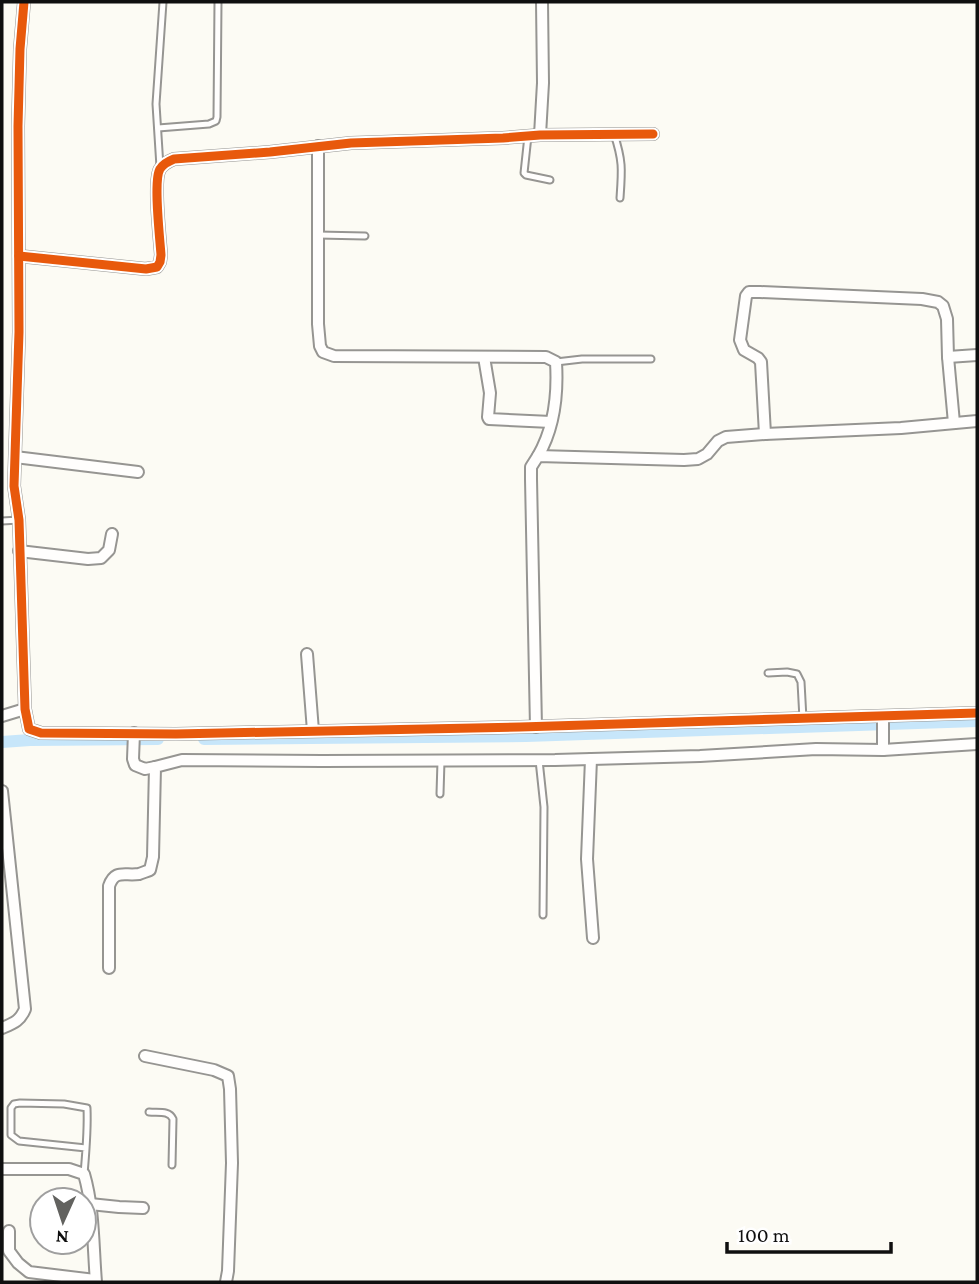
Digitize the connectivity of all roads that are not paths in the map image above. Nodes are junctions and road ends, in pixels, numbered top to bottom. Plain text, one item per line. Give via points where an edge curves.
1 (24, 2) edge
2 (163, 2) edge
3 (218, 2) edge
4 (542, 2) edge
5 (158, 128) junction
6 (614, 134) junction
7 (653, 134) dead end
8 (540, 135) junction
9 (528, 136) junction
10 (318, 146) junction
11 (160, 167) junction
12 (550, 180) dead end
13 (620, 198) dead end
14 (318, 235) junction
15 (365, 236) dead end
16 (19, 256) junction
17 (977, 355) edge
18 (484, 357) junction
19 (948, 357) junction
20 (651, 359) dead end
21 (556, 362) junction
22 (977, 421) edge
23 (551, 422) junction
24 (954, 423) junction
25 (765, 434) junction
26 (538, 456) junction
27 (15, 457) junction
28 (138, 472) dead end
29 (2, 486) edge
30 (14, 486) junction
31 (19, 520) junction
32 (2, 522) edge
33 (112, 534) dead end
34 (19, 551) junction
35 (307, 654) dead end
36 (768, 673) dead end
37 (25, 709) junction
38 (977, 713) edge
39 (2, 716) edge
40 (883, 718) junction
41 (803, 719) junction
42 (536, 727) junction
43 (313, 731) junction
44 (134, 735) junction
45 (977, 744) edge
46 (883, 748) junction
47 (591, 759) junction
48 (539, 760) junction
49 (441, 761) junction
50 (155, 767) junction
51 (2, 791) edge
52 (440, 794) dead end
53 (543, 915) dead end
54 (593, 938) dead end
55 (109, 968) dead end
56 (2, 1028) edge
57 (145, 1056) dead end
58 (149, 1112) dead end
59 (86, 1149) junction
60 (172, 1165) dead end
61 (2, 1169) edge
62 (84, 1174) junction
63 (86, 1186) edge
64 (98, 1205) edge
65 (143, 1208) dead end
66 (9, 1231) dead end
67 (93, 1256) edge
68 (95, 1281) edge
69 (226, 1282) edge

1 - 16 street via 18,126
2 - 5 lane
3 - 5 lane via 216,121
4 - 8 street
5 - 11 lane
6 - 7 street
6 - 8 street
6 - 13 lane via 623,167
8 - 9 street
9 - 10 street
9 - 12 lane via 524,173
10 - 11 street via 174,159
10 - 14 street
11 - 16 street via 161,255 157,267 146,270
14 - 15 lane
14 - 18 street via 318,324 323,352 334,356
16 - 27 street
17 - 19 street
18 - 21 street via 546,357
18 - 23 street via 489,419
19 - 24 street
19 - 25 street via 947,319 938,302 749,292 741,345 761,362
20 - 21 lane
21 - 23 street
22 - 24 street
23 - 26 street
24 - 25 street
25 - 26 street via 726,437 698,459
26 - 42 street via 531,467
27 - 28 street
27 - 30 street
29 - 30 street
30 - 31 street
31 - 32 lane
31 - 34 street
33 - 34 street via 109,550 101,558
34 - 37 street
35 - 43 street
36 - 41 lane via 797,674
37 - 39 street
37 - 44 street via 29,729 41,733
38 - 40 street
40 - 41 street
40 - 46 street
41 - 42 street
42 - 43 street
43 - 44 street
44 - 50 street via 135,765
45 - 46 street
46 - 47 street
47 - 48 street
47 - 54 street via 587,859
48 - 49 street
48 - 53 lane via 544,807
49 - 50 street via 182,760
49 - 52 lane
50 - 55 street via 150,870 117,874 108,886
51 - 56 street via 25,1009 14,1023
57 - 69 street via 228,1076 232,1163
58 - 60 lane via 167,1113 173,1119
59 - 59 lane via 89,1108 64,1104 14,1104 11,1108 12,1135 19,1142
59 - 62 lane
61 - 62 street via 69,1169
62 - 63 street
64 - 65 street
66 - 68 street via 9,1251 29,1272
67 - 68 street

